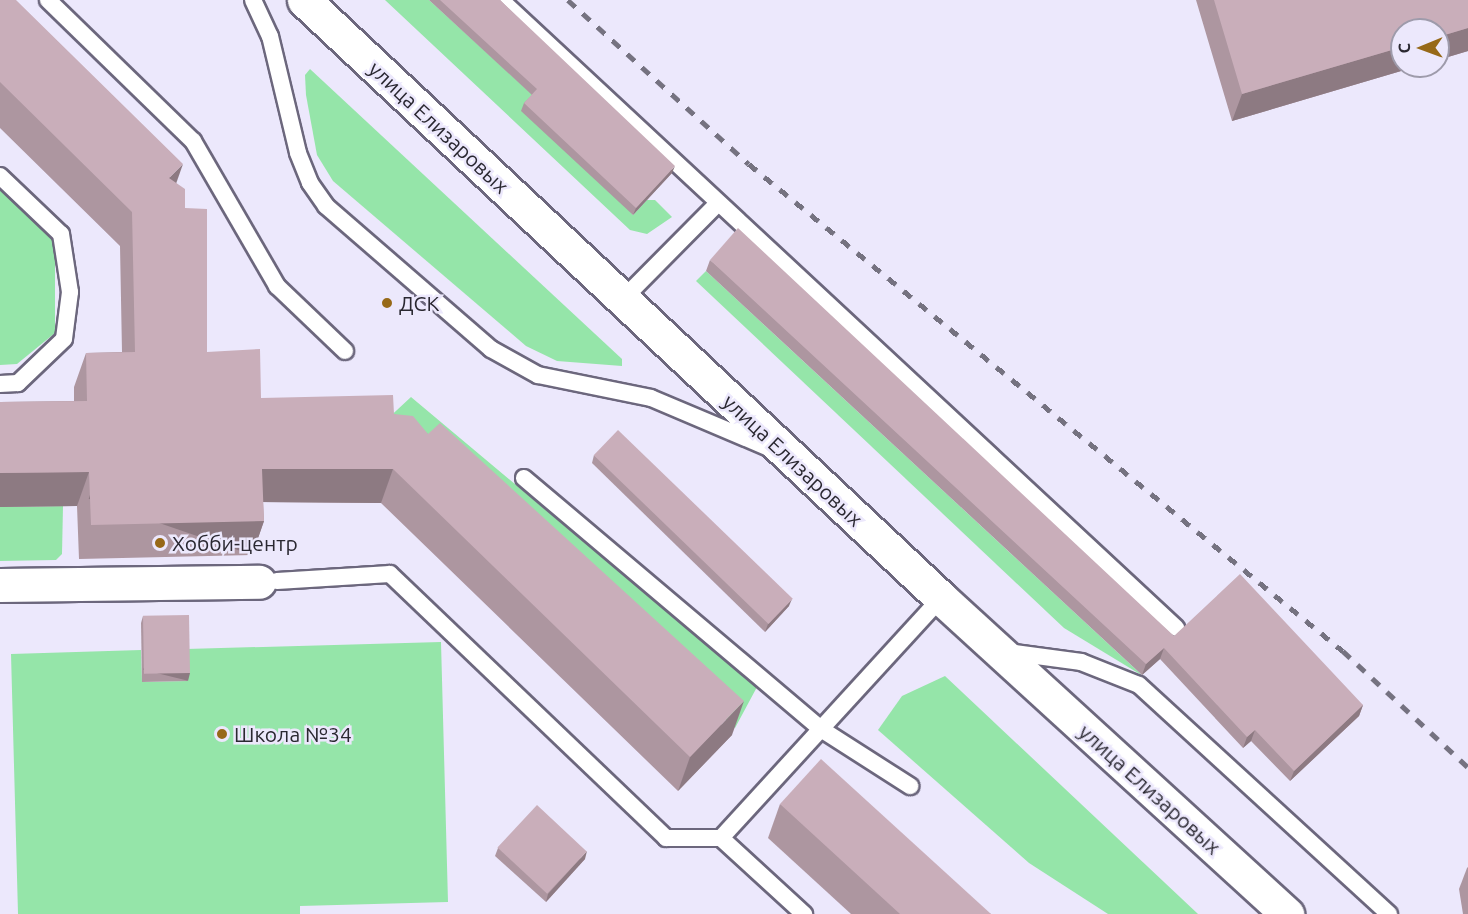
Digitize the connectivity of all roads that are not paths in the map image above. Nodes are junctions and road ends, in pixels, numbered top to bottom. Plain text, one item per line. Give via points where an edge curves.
1 (48, 0) edge
2 (253, 0) edge
3 (304, 0) edge
4 (501, 0) edge
5 (0, 176) edge
6 (717, 204) junction
7 (622, 299) junction
8 (345, 351) dead end
9 (0, 384) edge
10 (788, 455) junction
11 (524, 478) dead end
12 (268, 581) joint
13 (0, 585) edge
14 (941, 598) junction
15 (1176, 628) dead end
16 (999, 651) junction
17 (821, 729) junction
18 (910, 786) dead end
19 (721, 838) junction
20 (804, 914) edge
21 (1287, 914) edge
22 (1389, 914) edge

1 - 8 lane via 193,141 277,286
2 - 10 lane via 270,36 298,153 310,183 326,206 491,349 538,375 651,398
3 - 7 main road, улица Елизаровых
4 - 6 lane
5 - 9 lane via 61,234 70,292 64,339 18,383
6 - 7 lane
6 - 15 lane
7 - 10 main road, улица Елизаровых
10 - 14 main road, улица Елизаровых
11 - 17 lane
12 - 13 main road
12 - 19 lane via 390,574 666,838
14 - 16 main road, улица Елизаровых
14 - 17 lane
16 - 21 main road, улица Елизаровых
16 - 22 lane via 1081,662 1138,685
17 - 18 lane
17 - 19 lane
19 - 20 lane

